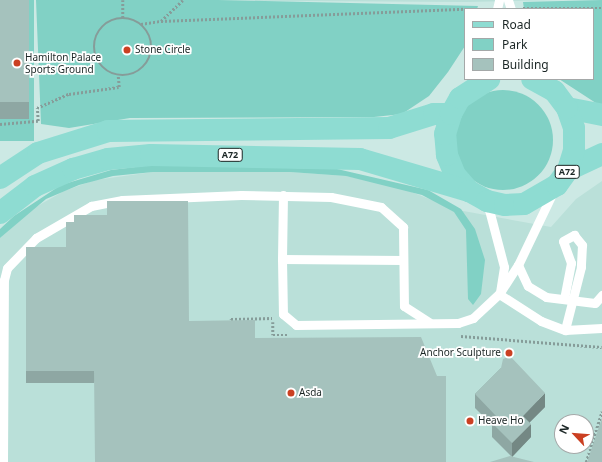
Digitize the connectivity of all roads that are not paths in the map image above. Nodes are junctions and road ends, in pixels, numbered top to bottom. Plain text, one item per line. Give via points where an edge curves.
1 (537, 80) edge
2 (479, 81) edge
3 (567, 108) junction
4 (450, 114) junction
5 (602, 115) edge
6 (602, 154) edge
7 (0, 178) edge
8 (562, 178) junction
9 (283, 195) junction
10 (478, 196) junction
11 (0, 213) edge
12 (282, 259) junction
13 (403, 260) junction
14 (518, 265) junction
15 (499, 294) junction
16 (602, 295) edge
17 (564, 299) junction
18 (574, 300) junction
19 (429, 322) junction
20 (602, 328) edge
21 (565, 330) junction
22 (3, 462) edge

1 - 3 main road, A72 via 554,91
2 - 4 main road
3 - 5 main road
3 - 8 main road, A72 via 574,128 574,150
4 - 7 main road via 434,114 383,128 108,131 38,153
4 - 10 main road via 445,134 447,156 455,175
6 - 8 main road, A72
8 - 10 main road, A72 via 524,204 505,205
8 - 14 lane
9 - 12 lane
9 - 13 lane via 354,200 381,208 403,227
9 - 22 lane via 165,197 106,202 67,218 24,249 7,268 4,280
10 - 11 main road, A72 via 383,164 342,157 144,155 108,159 73,169 35,186
10 - 15 lane via 504,267
12 - 13 lane
12 - 19 lane via 283,314 290,322 303,327
13 - 19 lane via 404,306
14 - 15 lane
14 - 17 lane via 523,280 535,291
15 - 19 lane via 473,318 444,324
15 - 21 lane via 541,321
16 - 18 lane via 595,303
17 - 18 lane
17 - 18 lane via 571,264 563,241 574,235 582,245
18 - 21 lane
20 - 21 lane

